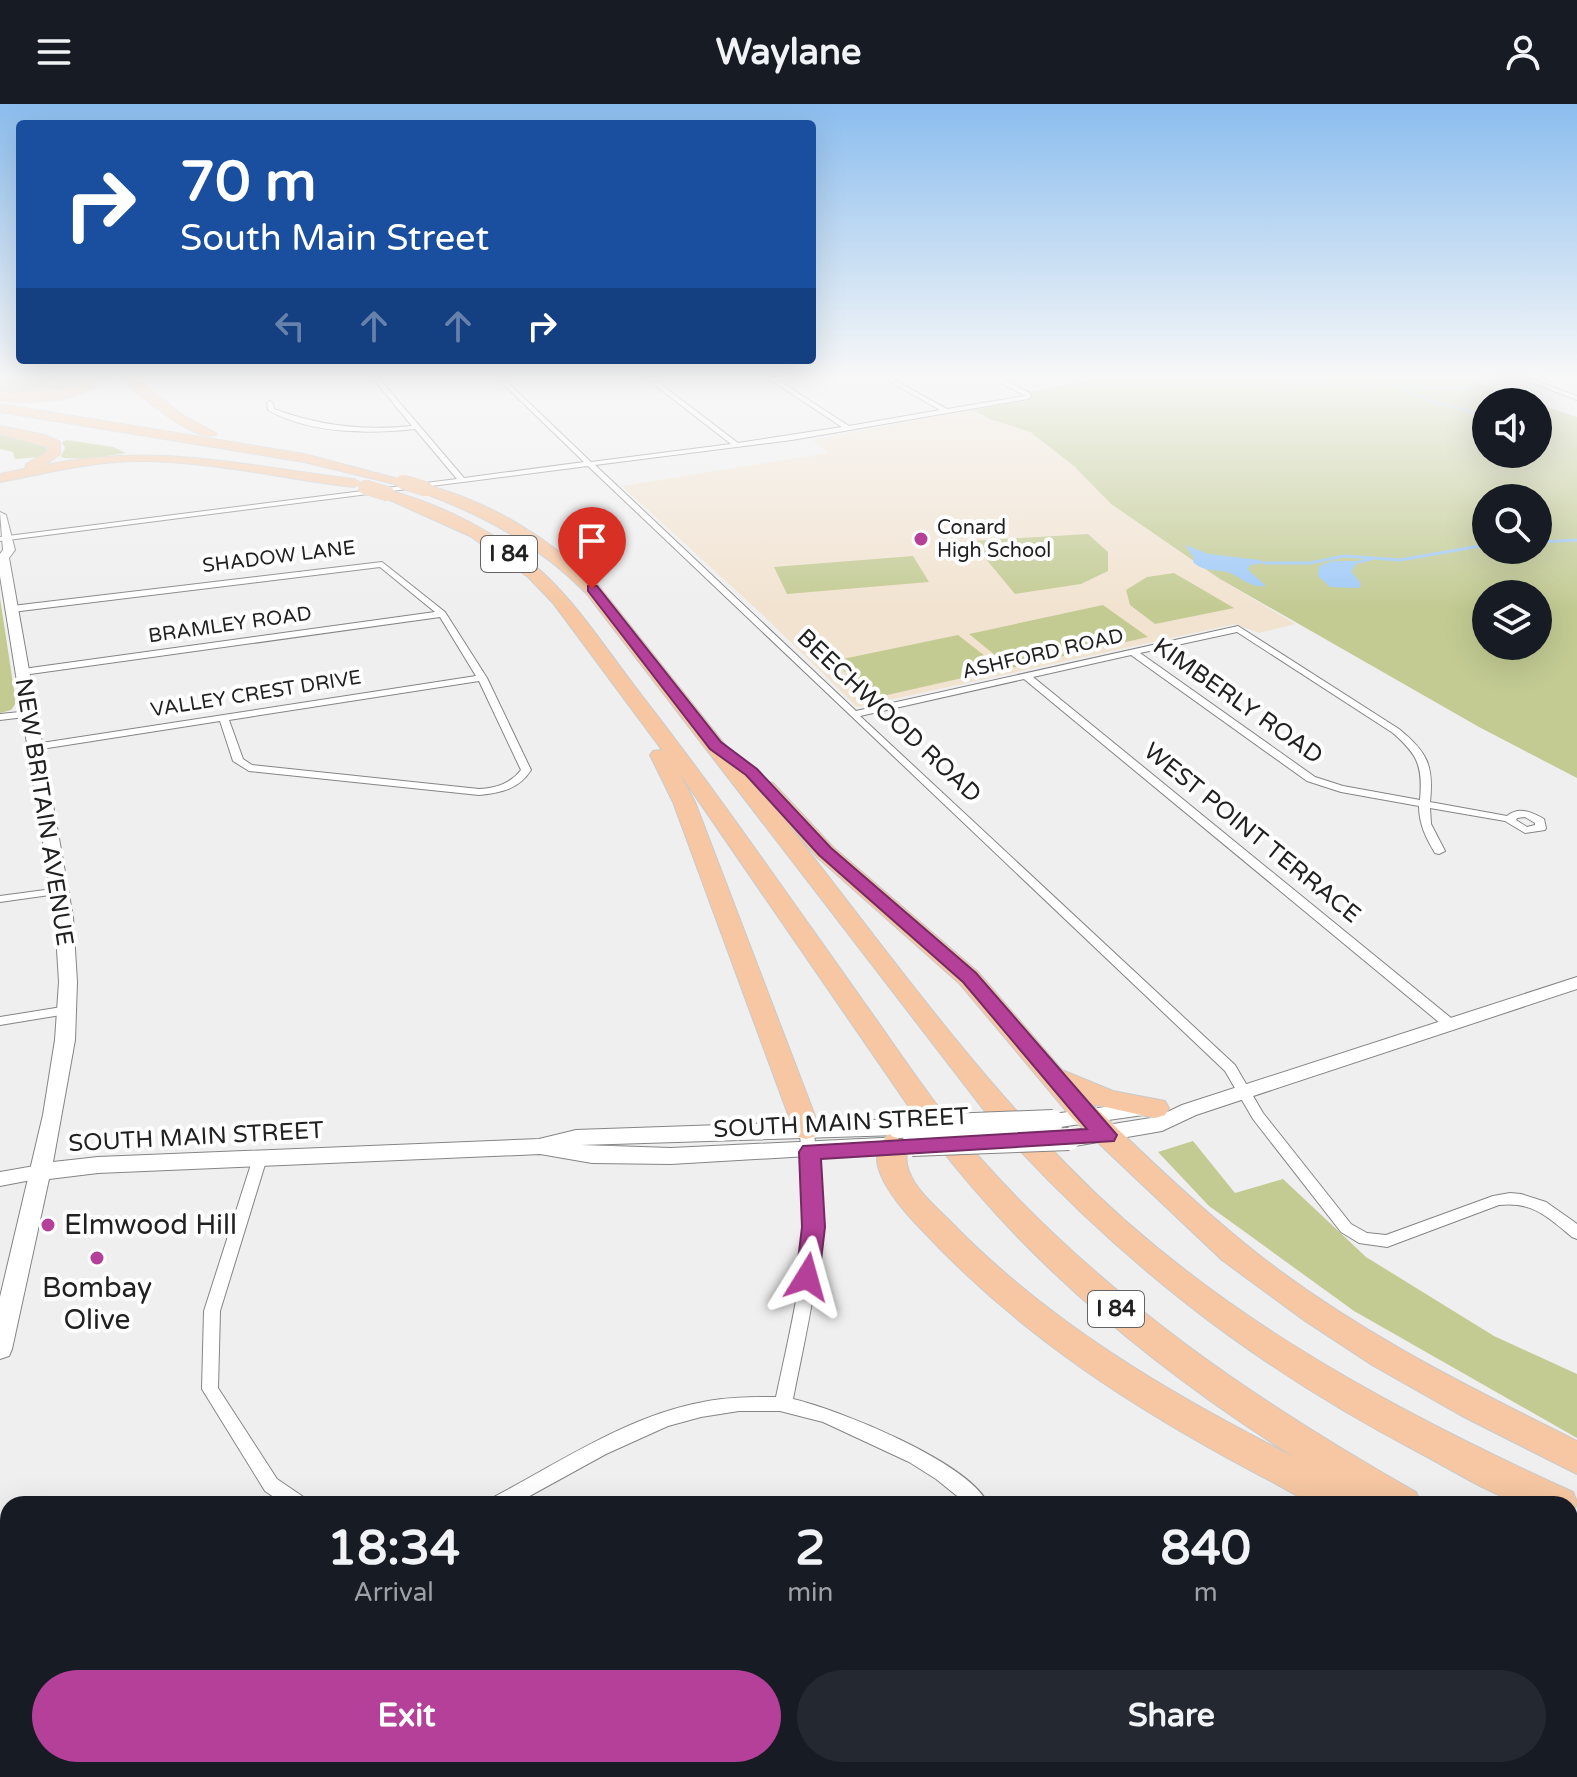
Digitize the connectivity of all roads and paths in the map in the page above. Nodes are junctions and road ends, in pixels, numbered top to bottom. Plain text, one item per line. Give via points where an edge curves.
1 (53, 453) edge
2 (207, 453) edge
3 (274, 453) edge
4 (439, 453) edge
5 (579, 453) edge
6 (675, 453) edge
7 (591, 464) junction
8 (0, 476) edge
9 (462, 480) junction
10 (359, 485) junction
11 (0, 515) edge
12 (4, 539) edge
13 (2, 556) edge
14 (12, 609) junction
15 (442, 614) junction
16 (1132, 652) junction
17 (599, 653) junction
18 (23, 672) junction
19 (1025, 675) junction
20 (482, 678) junction
21 (30, 714) junction
22 (855, 714) junction
23 (0, 717) edge
24 (224, 718) junction
25 (715, 745) junction
26 (35, 747) junction
27 (1424, 803) junction
28 (1509, 819) dead end
29 (1439, 851) dead end
30 (60, 891) junction
31 (0, 899) edge
32 (1577, 983) edge
33 (68, 1010) junction
34 (0, 1021) edge
35 (1451, 1025) junction
36 (1050, 1073) junction
37 (1247, 1094) junction
38 (1155, 1108) junction
39 (1189, 1110) junction
40 (1097, 1126) junction
41 (730, 1131) junction
42 (908, 1136) junction
43 (808, 1140) junction
44 (651, 1145) junction
45 (730, 1155) junction
46 (260, 1158) junction
47 (40, 1172) junction
48 (0, 1179) edge
49 (1577, 1233) edge
50 (0, 1349) edge
51 (783, 1404) junction
52 (1577, 1458) edge
53 (287, 1496) edge
54 (513, 1496) edge
55 (972, 1496) edge
56 (1337, 1496) edge
57 (1389, 1496) edge
58 (1543, 1496) edge

1 - 8 highway
2 - 10 highway, I 84
3 - 25 highway, I 84, bridge via 426,489 543,546 606,606
4 - 9 street
5 - 7 street, BEECHWOOD ROAD
6 - 7 street
7 - 9 street
7 - 22 street, BEECHWOOD ROAD
8 - 10 highway via 141,457 256,467
9 - 12 street
10 - 17 highway, I 84, bridge via 461,525 516,559 551,590
11 - 12 main road
12 - 13 main road, NEW BRITAIN AVENUE via 9,550
13 - 14 main road, NEW BRITAIN AVENUE
14 - 15 street, SHADOW LANE via 374,563 391,569
14 - 18 main road, NEW BRITAIN AVENUE
15 - 18 street, BRAMLEY ROAD
15 - 20 street, SHADOW LANE
16 - 19 street, ASHFORD ROAD
16 - 27 street, KIMBERLY ROAD via 1302,775 1341,789
16 - 27 street, ASHFORD ROAD via 1238,629 1414,747 1424,766
17 - 43 highway via 684,802
17 - 57 highway, I 84 via 933,1119 998,1198 1083,1280 1181,1361 1298,1442
18 - 21 main road, NEW BRITAIN AVENUE
19 - 22 street, ASHFORD ROAD
19 - 35 street, WEST POINT TERRACE
20 - 24 street, VALLEY CREST DRIVE
20 - 24 street, SHADOW LANE via 526,766 521,778 495,790 249,768 238,761
21 - 23 street
21 - 26 main road, NEW BRITAIN AVENUE
22 - 37 street, BEECHWOOD ROAD via 1230,1068
24 - 26 street, VALLEY CREST DRIVE
25 - 36 highway via 751,772 825,852 969,978
25 - 58 highway, I 84 via 1000,1111 1106,1220 1201,1298 1306,1370 1441,1448
26 - 30 main road, NEW BRITAIN AVENUE
27 - 28 street, KIMBERLY ROAD
27 - 29 street via 1424,824
30 - 31 street
30 - 33 main road, NEW BRITAIN AVENUE
32 - 35 main road, SOUTH MAIN STREET
33 - 34 street
33 - 47 main road, NEW BRITAIN AVENUE
35 - 37 main road, SOUTH MAIN STREET
36 - 38 highway via 1100,1098
36 - 40 highway
37 - 39 main road, SOUTH MAIN STREET
37 - 49 street, BEECHWOOD ROAD via 1267,1128 1358,1236 1379,1242 1395,1239 1516,1197 1543,1206
38 - 39 main road, SOUTH MAIN STREET
38 - 40 main road, SOUTH MAIN STREET
39 - 40 main road, SOUTH MAIN STREET via 1162,1124
40 - 42 main road, SOUTH MAIN STREET, bridge via 1053,1121
40 - 42 main road, SOUTH MAIN STREET, bridge via 1069,1139
40 - 52 highway via 1233,1252 1316,1312 1443,1390
41 - 43 main road, SOUTH MAIN STREET
41 - 44 main road, SOUTH MAIN STREET
41 - 45 main road
42 - 43 main road, SOUTH MAIN STREET
42 - 56 highway via 890,1163 904,1189 963,1255 1035,1317 1185,1418
43 - 45 main road, SOUTH MAIN STREET
43 - 51 street via 813,1244
44 - 45 main road, SOUTH MAIN STREET
44 - 46 main road, SOUTH MAIN STREET via 578,1154 539,1147
46 - 47 main road, SOUTH MAIN STREET
46 - 53 street via 212,1311 210,1389 271,1485
47 - 48 street, SOUTH MAIN STREET
47 - 50 main road, NEW BRITAIN AVENUE
51 - 54 street via 717,1405 673,1414
51 - 55 street via 912,1453

